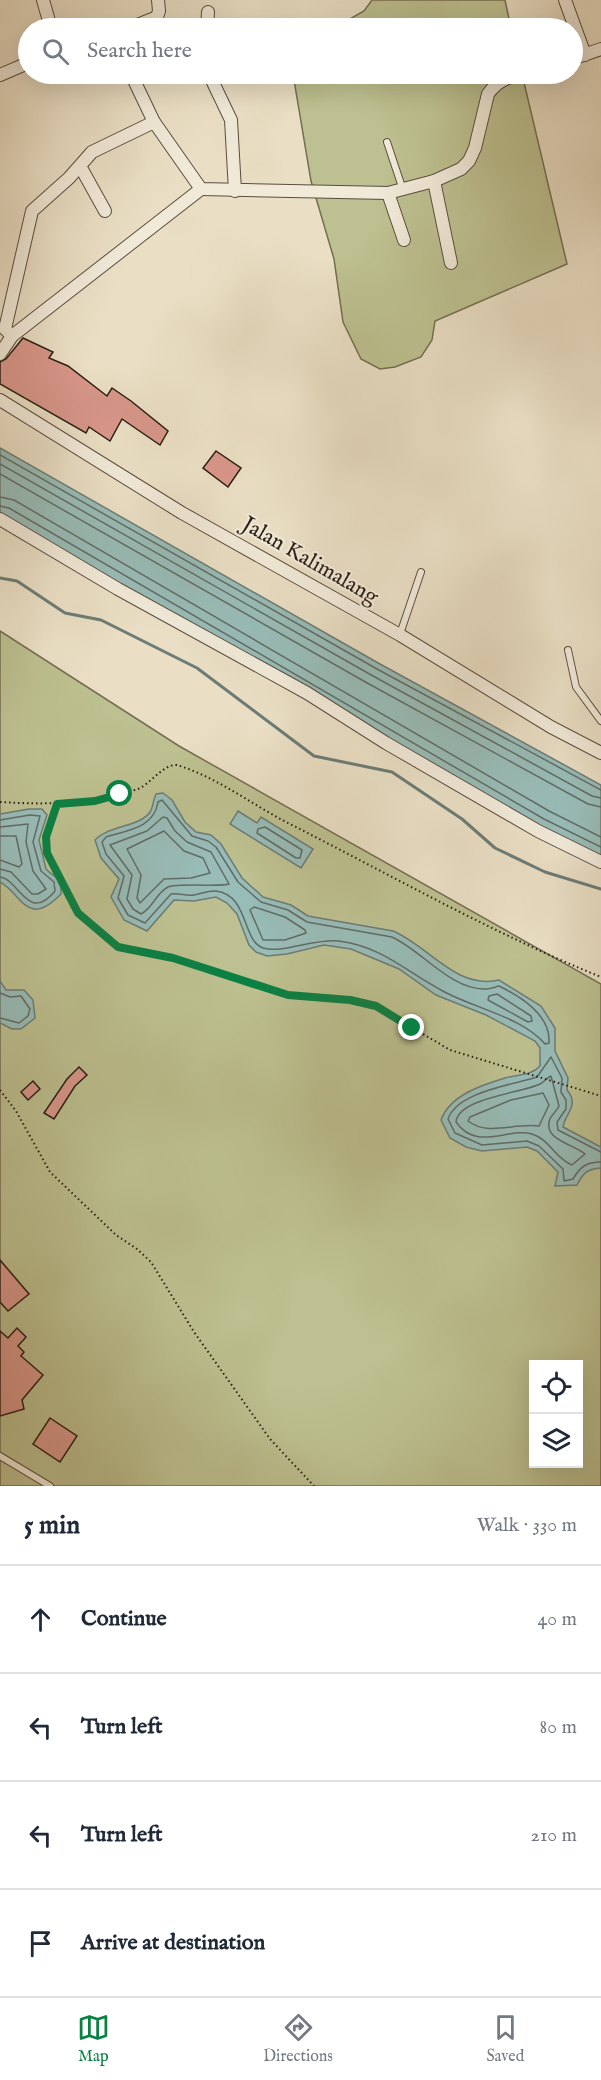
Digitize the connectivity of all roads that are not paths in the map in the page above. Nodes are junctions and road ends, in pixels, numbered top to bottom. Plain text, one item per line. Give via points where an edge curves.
1 (43, 0) edge
2 (158, 0) edge
3 (565, 0) edge
4 (208, 12) dead end
5 (48, 18) edge
6 (155, 18) edge
7 (208, 18) edge
8 (569, 18) edge
9 (601, 49) edge
10 (583, 56) edge
11 (18, 67) edge
12 (0, 75) edge
13 (135, 84) edge
14 (213, 84) edge
15 (497, 84) edge
16 (154, 122) junction
17 (387, 142) dead end
18 (80, 166) junction
19 (434, 181) junction
20 (201, 189) junction
21 (235, 191) junction
22 (403, 191) junction
23 (388, 193) junction
24 (105, 211) dead end
25 (404, 240) dead end
26 (451, 263) dead end
27 (12, 336) junction
28 (0, 354) edge
29 (0, 400) edge
30 (0, 519) edge
31 (421, 572) dead end
32 (400, 635) junction
33 (568, 650) dead end
34 (601, 721) edge
35 (601, 753) edge
36 (601, 862) edge
37 (0, 1456) edge
38 (50, 1486) edge

1 - 5 street
2 - 6 street via 159,11
3 - 8 street
4 - 7 street
9 - 10 street
11 - 12 street
13 - 16 street
14 - 21 street via 231,120
15 - 19 street via 493,87 469,161
16 - 18 street via 92,152
16 - 20 street
17 - 22 lane
18 - 24 street
18 - 27 street via 32,211 5,329
19 - 22 street
19 - 26 street
20 - 21 street
20 - 27 street
21 - 23 street
22 - 23 street
23 - 25 street
27 - 28 street
29 - 32 street, Jalan Kalimalang via 182,513
30 - 36 street via 307,693 538,831
31 - 32 lane
32 - 35 street, Jalan Kalimalang
33 - 34 lane via 576,687
37 - 38 lane

